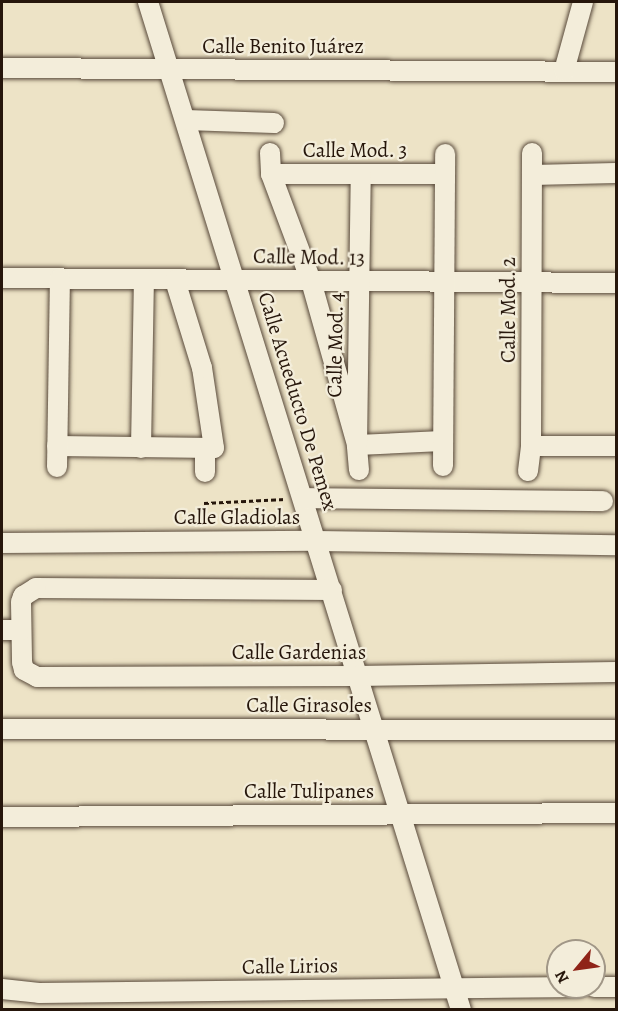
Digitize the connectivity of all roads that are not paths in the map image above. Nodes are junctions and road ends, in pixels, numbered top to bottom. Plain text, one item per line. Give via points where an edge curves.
1 (148, 2) edge
2 (583, 2) edge
3 (2, 68) edge
4 (170, 70) junction
5 (564, 71) junction
6 (616, 72) edge
7 (186, 120) junction
8 (274, 123) dead end
9 (270, 153) dead end
10 (532, 153) dead end
11 (446, 154) dead end
12 (616, 172) edge
13 (271, 174) junction
14 (361, 174) junction
15 (445, 174) junction
16 (532, 175) junction
17 (2, 278) edge
18 (60, 279) junction
19 (144, 279) junction
20 (175, 280) junction
21 (237, 280) junction
22 (311, 281) junction
23 (361, 281) junction
24 (444, 282) junction
25 (533, 283) junction
26 (616, 283) edge
27 (442, 441) junction
28 (357, 444) junction
29 (57, 446) junction
30 (531, 446) junction
31 (616, 446) edge
32 (141, 448) junction
33 (209, 448) junction
34 (443, 466) dead end
35 (57, 467) dead end
36 (359, 470) dead end
37 (528, 471) dead end
38 (205, 472) dead end
39 (303, 498) junction
40 (603, 501) dead end
41 (316, 541) junction
42 (2, 543) edge
43 (616, 545) edge
44 (332, 590) junction
45 (11, 630) edge
46 (616, 672) edge
47 (357, 676) junction
48 (2, 729) edge
49 (375, 729) junction
50 (616, 730) edge
51 (616, 813) edge
52 (401, 814) junction
53 (2, 817) edge
54 (546, 987) edge
55 (455, 988) junction
56 (2, 989) edge
57 (461, 1010) edge

1 - 4 street, Calle Acueducto De Pemex
2 - 5 street
3 - 4 street, Calle Benito Juárez
4 - 5 street, Calle Benito Juárez
4 - 7 street, Calle Acueducto De Pemex
5 - 6 street, Calle Benito Juárez
7 - 8 street
7 - 21 street, Calle Acueducto De Pemex
9 - 13 street
10 - 16 street, Calle Mod. 2
11 - 15 street
12 - 16 street
13 - 14 street, Calle Mod. 3
13 - 22 street
14 - 15 street, Calle Mod. 3
14 - 23 street, Calle Mod. 4
15 - 24 street
16 - 25 street, Calle Mod. 2
17 - 18 street, Calle Mod. 13
18 - 19 street, Calle Mod. 13
18 - 29 street
19 - 20 street, Calle Mod. 13
19 - 32 street
20 - 21 street, Calle Mod. 13
20 - 33 street via 202,368
21 - 22 street, Calle Mod. 13
21 - 39 street, Calle Acueducto De Pemex
22 - 23 street, Calle Mod. 13
22 - 28 street
23 - 24 street, Calle Mod. 13
23 - 28 street, Calle Mod. 4
24 - 25 street, Calle Mod. 13
24 - 27 street
25 - 26 street, Calle Mod. 13
25 - 30 street, Calle Mod. 2
27 - 28 street
27 - 34 street
28 - 36 street
29 - 32 street
29 - 35 street
30 - 31 street
30 - 37 street, Calle Mod. 2
32 - 33 street
33 - 38 street
39 - 40 street
39 - 41 street, Calle Acueducto De Pemex
41 - 42 street, Calle Gladiolas
41 - 43 street, Calle Gladiolas
41 - 44 street, Calle Acueducto De Pemex
44 - 45 street, Calle Gardenias via 36,588 23,596
44 - 47 street, Calle Acueducto De Pemex
45 - 47 street, Calle Gardenias via 24,670 38,677
46 - 47 street, Calle Gardenias
47 - 49 street, Calle Acueducto De Pemex
48 - 49 street, Calle Girasoles
49 - 50 street, Calle Girasoles
49 - 52 street, Calle Acueducto De Pemex
51 - 52 street, Calle Tulipanes
52 - 53 street, Calle Tulipanes
52 - 55 street, Calle Acueducto De Pemex
54 - 55 street, Calle Lirios
55 - 56 street, Calle Lirios via 39,993
55 - 57 street

